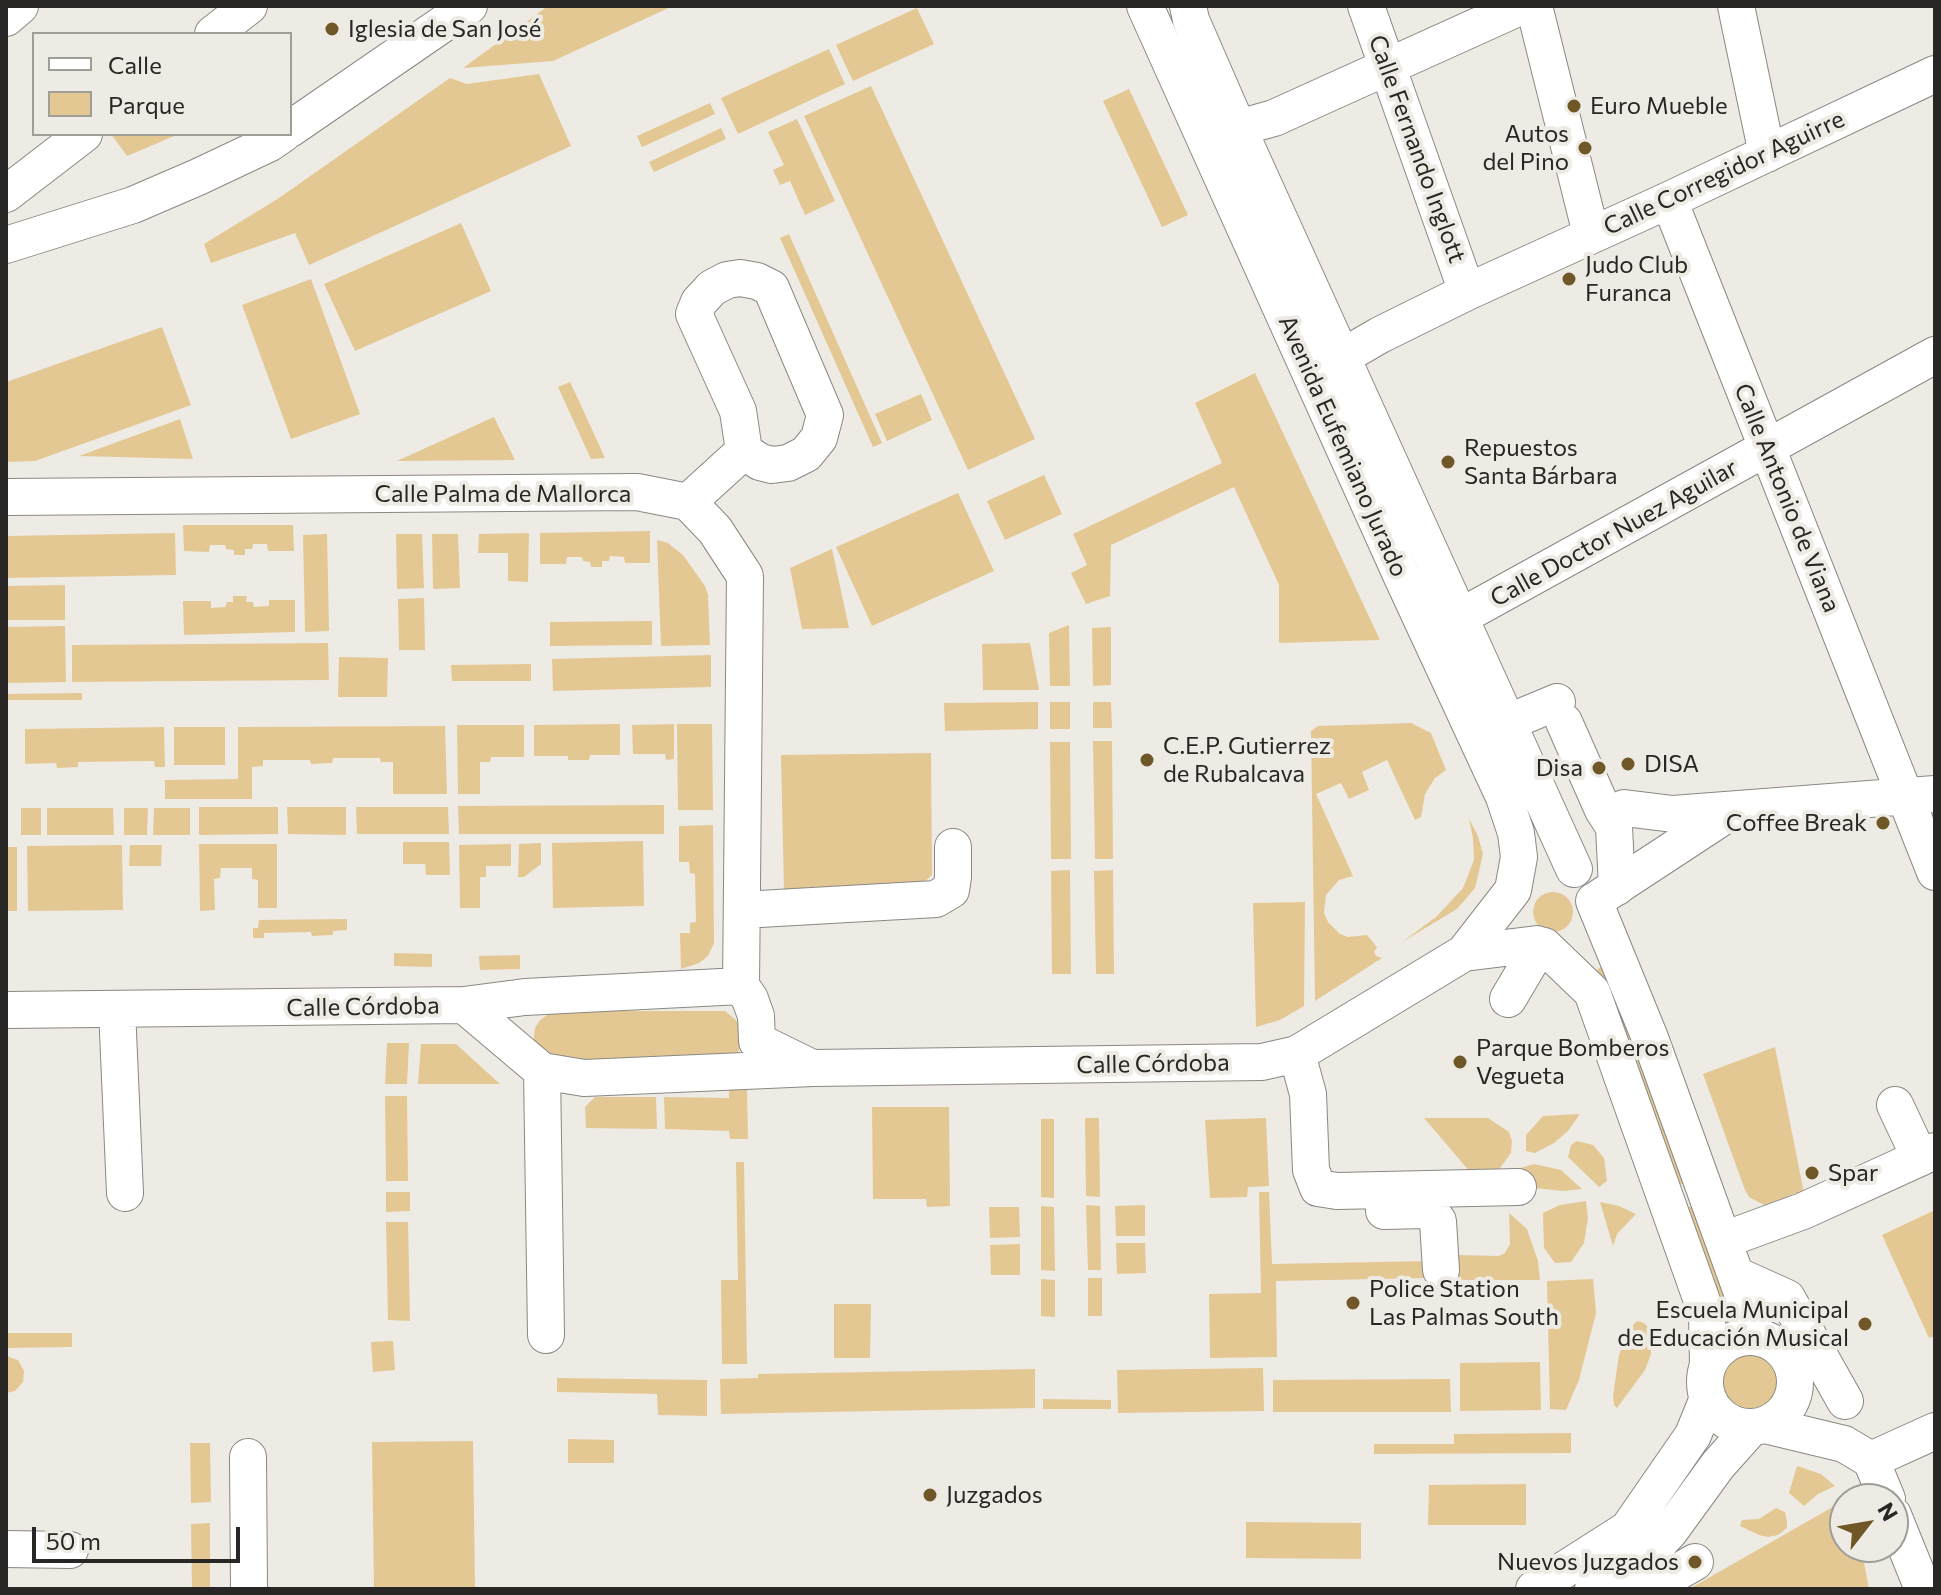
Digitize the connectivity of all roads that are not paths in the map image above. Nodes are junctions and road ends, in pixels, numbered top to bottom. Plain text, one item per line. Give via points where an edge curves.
1 (20, 6) edge
2 (249, 6) edge
3 (469, 6) edge
4 (1145, 6) edge
5 (1188, 6) edge
6 (1366, 6) edge
7 (1522, 6) edge
8 (1534, 6) edge
9 (1736, 6) edge
10 (6, 18) edge
11 (216, 32) edge
12 (1388, 68) junction
13 (1935, 74) edge
14 (292, 128) edge
15 (1238, 128) junction
16 (81, 136) edge
17 (279, 136) edge
18 (1767, 154) junction
19 (6, 194) edge
20 (1669, 200) junction
21 (1591, 234) junction
22 (6, 245) edge
23 (1467, 292) junction
24 (1935, 355) edge
25 (1342, 357) junction
26 (1768, 448) junction
27 (744, 451) junction
28 (6, 497) edge
29 (688, 502) junction
30 (1460, 617) junction
31 (1570, 721) junction
32 (1509, 722) junction
33 (1529, 766) junction
34 (1920, 795) edge
35 (1734, 810) junction
36 (1619, 818) junction
37 (953, 847) dead end
38 (1574, 869) junction
39 (1935, 872) edge
40 (1513, 890) junction
41 (1606, 894) junction
42 (742, 910) junction
43 (1540, 945) junction
44 (1464, 953) junction
45 (741, 986) junction
46 (1508, 999) dead end
47 (464, 1005) junction
48 (117, 1009) junction
49 (6, 1010) edge
50 (1297, 1054) junction
51 (750, 1056) junction
52 (542, 1071) junction
53 (1895, 1105) dead end
54 (1927, 1154) edge
55 (1518, 1187) dead end
56 (1318, 1188) junction
57 (125, 1193) dead end
58 (1724, 1240) junction
59 (1441, 1270) dead end
60 (1736, 1275) junction
61 (546, 1335) dead end
62 (1758, 1337) junction
63 (1796, 1379) junction
64 (1708, 1382) junction
65 (1845, 1401) dead end
66 (1758, 1426) junction
67 (1935, 1431) edge
68 (1857, 1452) junction
69 (248, 1457) dead end
70 (1877, 1483) edge
71 (6, 1549) edge
72 (70, 1550) dead end
73 (1909, 1554) edge
74 (1695, 1562) dead end
75 (249, 1589) edge
76 (1534, 1589) edge
77 (1593, 1589) edge
78 (1648, 1589) edge
79 (1923, 1589) edge

1 - 10 street
2 - 11 street
3 - 14 street
4 - 40 street, Avenida Eufemiano Jurado via 1504,797 1519,857
5 - 15 street, Avenida Eufemiano Jurado
6 - 12 street, Calle Fernando Inglott
7 - 12 street
8 - 21 street
9 - 18 street
12 - 15 street via 1267,122
12 - 23 street, Calle Fernando Inglott
13 - 18 street, Calle Corregidor Aguirre
15 - 25 street, Avenida Eufemiano Jurado
16 - 19 street
17 - 22 street via 133,205
18 - 20 street, Calle Corregidor Aguirre
20 - 21 street, Calle Corregidor Aguirre
20 - 26 street, Calle Antonio de Viana
21 - 23 street, Calle Corregidor Aguirre
23 - 25 street, Calle Corregidor Aguirre
24 - 26 street, Calle Doctor Nuez Aguilar
25 - 30 street, Avenida Eufemiano Jurado
26 - 30 street, Calle Doctor Nuez Aguilar
26 - 34 street, Calle Antonio de Viana
27 - 27 street via 760,462 788,463 806,454 819,438 825,415 771,288 740,278 712,288 694,314 738,411
27 - 29 street
28 - 29 street, Calle Palma de Mallorca via 637,492
29 - 42 street via 715,530 745,576
30 - 32 street, Avenida Eufemiano Jurado
31 - 32 street
31 - 33 street
31 - 36 street via 1603,810
32 - 33 street, Avenida Eufemiano Jurado
33 - 38 street, Avenida Eufemiano Jurado
34 - 35 street
34 - 39 street, Calle Antonio de Viana
35 - 36 street
35 - 41 street
36 - 41 street
37 - 42 street via 951,890 936,899
38 - 40 street via 1545,863 1520,877
38 - 41 street
40 - 43 street via 1512,916 1525,937
40 - 44 street, Calle Córdoba
41 - 43 street via 1581,937 1557,947
41 - 58 street via 1650,1038
42 - 45 street
43 - 44 street, Calle Córdoba
43 - 46 street
43 - 64 street via 1592,992 1707,1315
44 - 50 street, Calle Córdoba
45 - 47 street
45 - 51 street via 756,1016
47 - 48 street, Calle Córdoba
47 - 52 street, Calle Córdoba
48 - 49 street, Calle Córdoba
48 - 57 street
50 - 51 street, Calle Córdoba via 1262,1062 813,1068
50 - 56 street via 1308,1094 1311,1170
51 - 52 street, Calle Córdoba via 584,1078
52 - 61 street
53 - 54 street
54 - 58 street via 1803,1211
55 - 56 street
56 - 59 street via 1327,1211 1432,1213 1438,1221
58 - 60 street
60 - 62 street
60 - 65 street via 1787,1298
62 - 63 street via 1784,1352
62 - 64 street via 1743,1337 1716,1352
63 - 66 street via 1788,1407
63 - 68 street
64 - 66 street via 1715,1410 1725,1419
64 - 76 street via 1693,1435 1628,1529
66 - 68 street
66 - 77 street via 1718,1465 1643,1560
67 - 68 street
68 - 70 street
69 - 75 street
71 - 72 street
73 - 79 street
74 - 78 street

